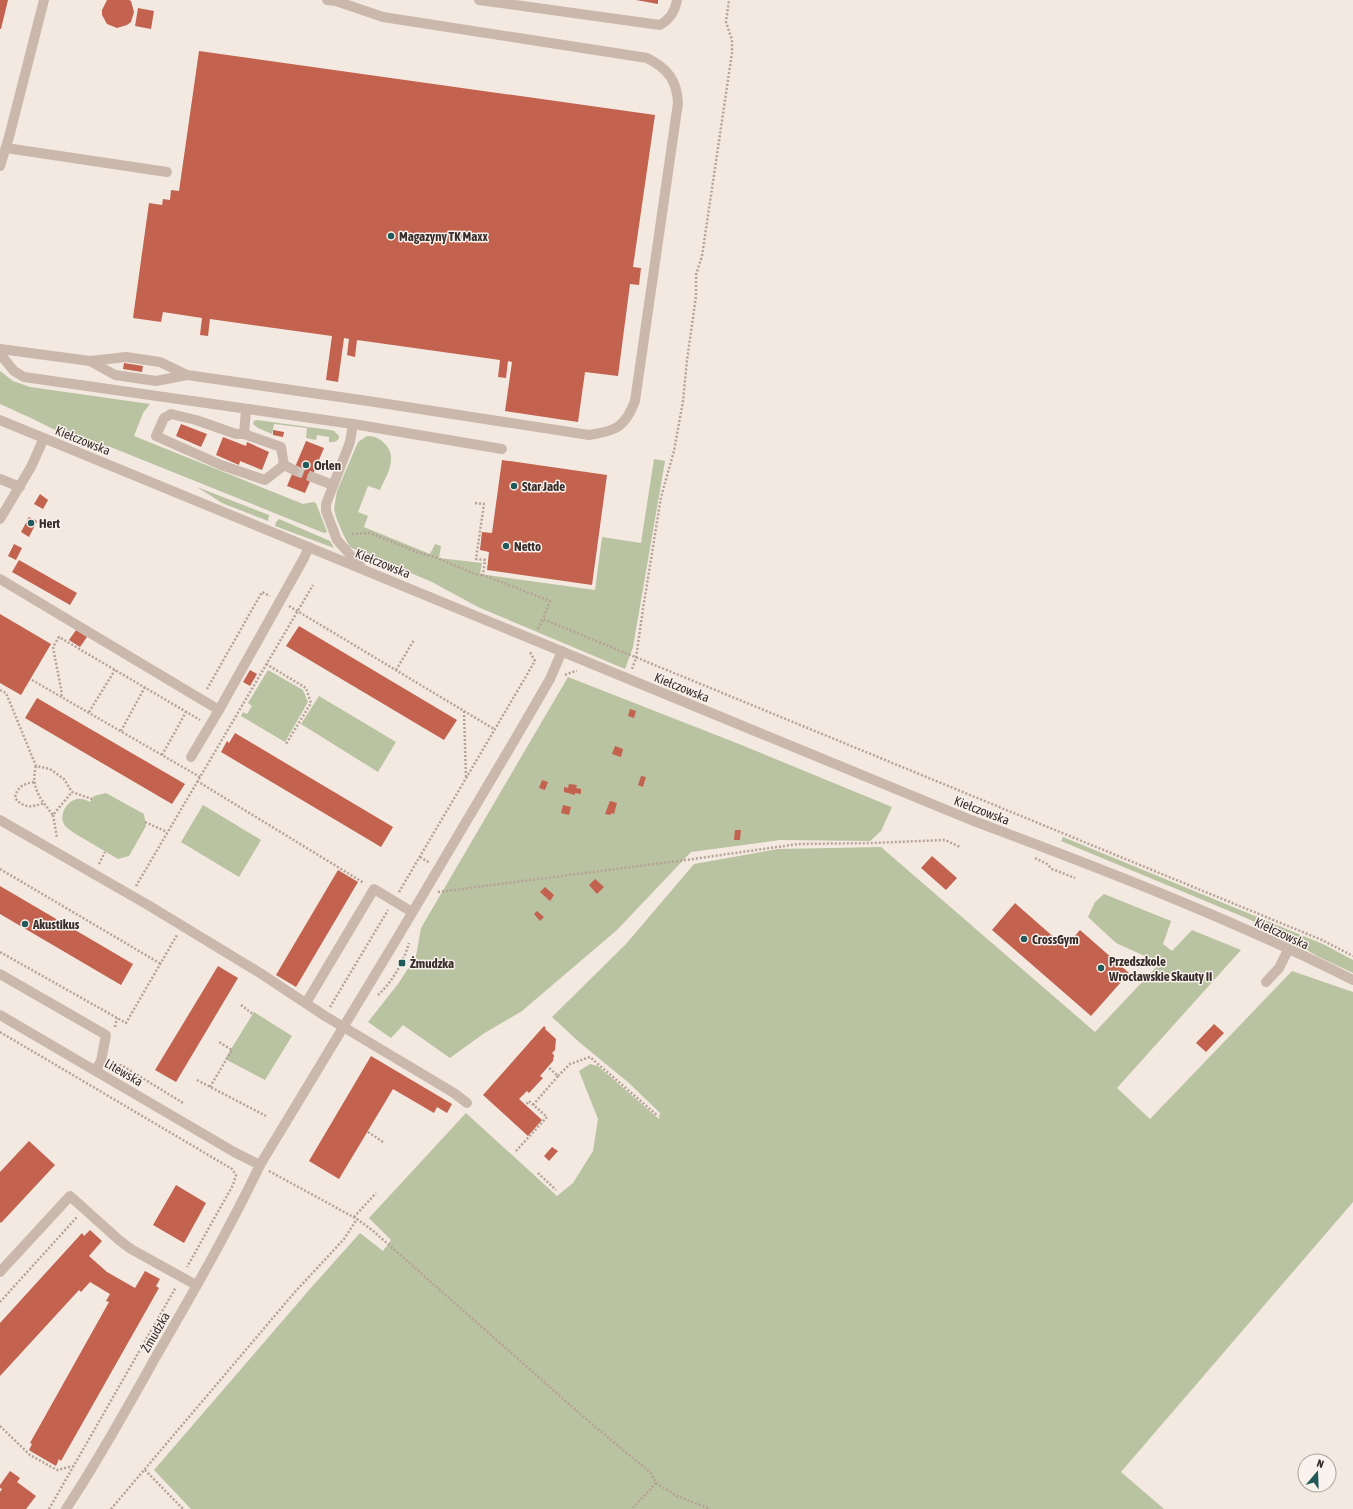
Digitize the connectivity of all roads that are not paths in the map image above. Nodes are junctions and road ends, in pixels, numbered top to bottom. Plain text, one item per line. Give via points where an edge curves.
1 (44, 0) edge
2 (327, 0) edge
3 (480, 0) edge
4 (677, 0) edge
5 (6, 148) junction
6 (0, 166) edge
7 (166, 172) dead end
8 (0, 349) edge
9 (0, 354) edge
10 (90, 361) junction
11 (187, 375) junction
12 (246, 410) junction
13 (0, 420) edge
14 (353, 424) junction
15 (244, 434) junction
16 (44, 438) junction
17 (502, 449) dead end
18 (284, 466) junction
19 (294, 470) tunnel mouth
20 (312, 477) tunnel mouth
21 (0, 479) edge
22 (333, 485) junction
23 (20, 487) junction
24 (0, 519) edge
25 (309, 547) junction
26 (362, 569) junction
27 (0, 579) edge
28 (562, 651) junction
29 (219, 710) junction
30 (192, 757) dead end
31 (0, 820) edge
32 (412, 912) junction
33 (1288, 950) junction
34 (0, 974) edge
35 (1353, 980) edge
36 (1266, 982) dead end
37 (306, 1003) junction
38 (0, 1015) edge
39 (343, 1027) junction
40 (96, 1070) junction
41 (467, 1103) dead end
42 (260, 1165) junction
43 (0, 1272) edge
44 (196, 1286) junction
45 (66, 1509) edge

1 - 5 street
2 - 11 street via 383,16 647,58 659,64 672,79 677,90 678,103 636,393 630,414 608,432 589,435
3 - 4 street via 660,25 670,19
5 - 6 street
5 - 7 street
8 - 10 street
9 - 12 street via 14,371 24,377
10 - 11 street via 126,357 160,362
10 - 11 street via 115,375 156,381
12 - 14 street
12 - 15 street
13 - 16 street, Kiełczowska
14 - 17 street
14 - 22 street via 350,442
15 - 18 street via 281,447
15 - 18 street via 236,434 171,414 164,418 156,436 221,465 265,480
16 - 23 street
16 - 25 street, Kiełczowska
18 - 19 street
20 - 22 street
21 - 23 street
22 - 26 street via 326,511 337,540
23 - 24 street
25 - 26 street, Kiełczowska
25 - 29 street
26 - 28 street, Kiełczowska
27 - 29 street
28 - 32 street, Żmudzka via 550,679
28 - 33 street, Kiełczowska via 964,817 1210,914
29 - 30 street
31 - 37 street via 182,926
32 - 37 street via 374,889
32 - 39 street, Żmudzka
33 - 35 street, Kiełczowska
33 - 36 street via 1279,968
34 - 40 street via 106,1035 101,1061
37 - 39 street
38 - 40 street, Litewska
39 - 41 street
39 - 42 street, Żmudzka
40 - 42 street, Litewska
42 - 44 street, Żmudzka
43 - 44 street via 70,1196 131,1249
44 - 45 street, Żmudzka via 87,1478

